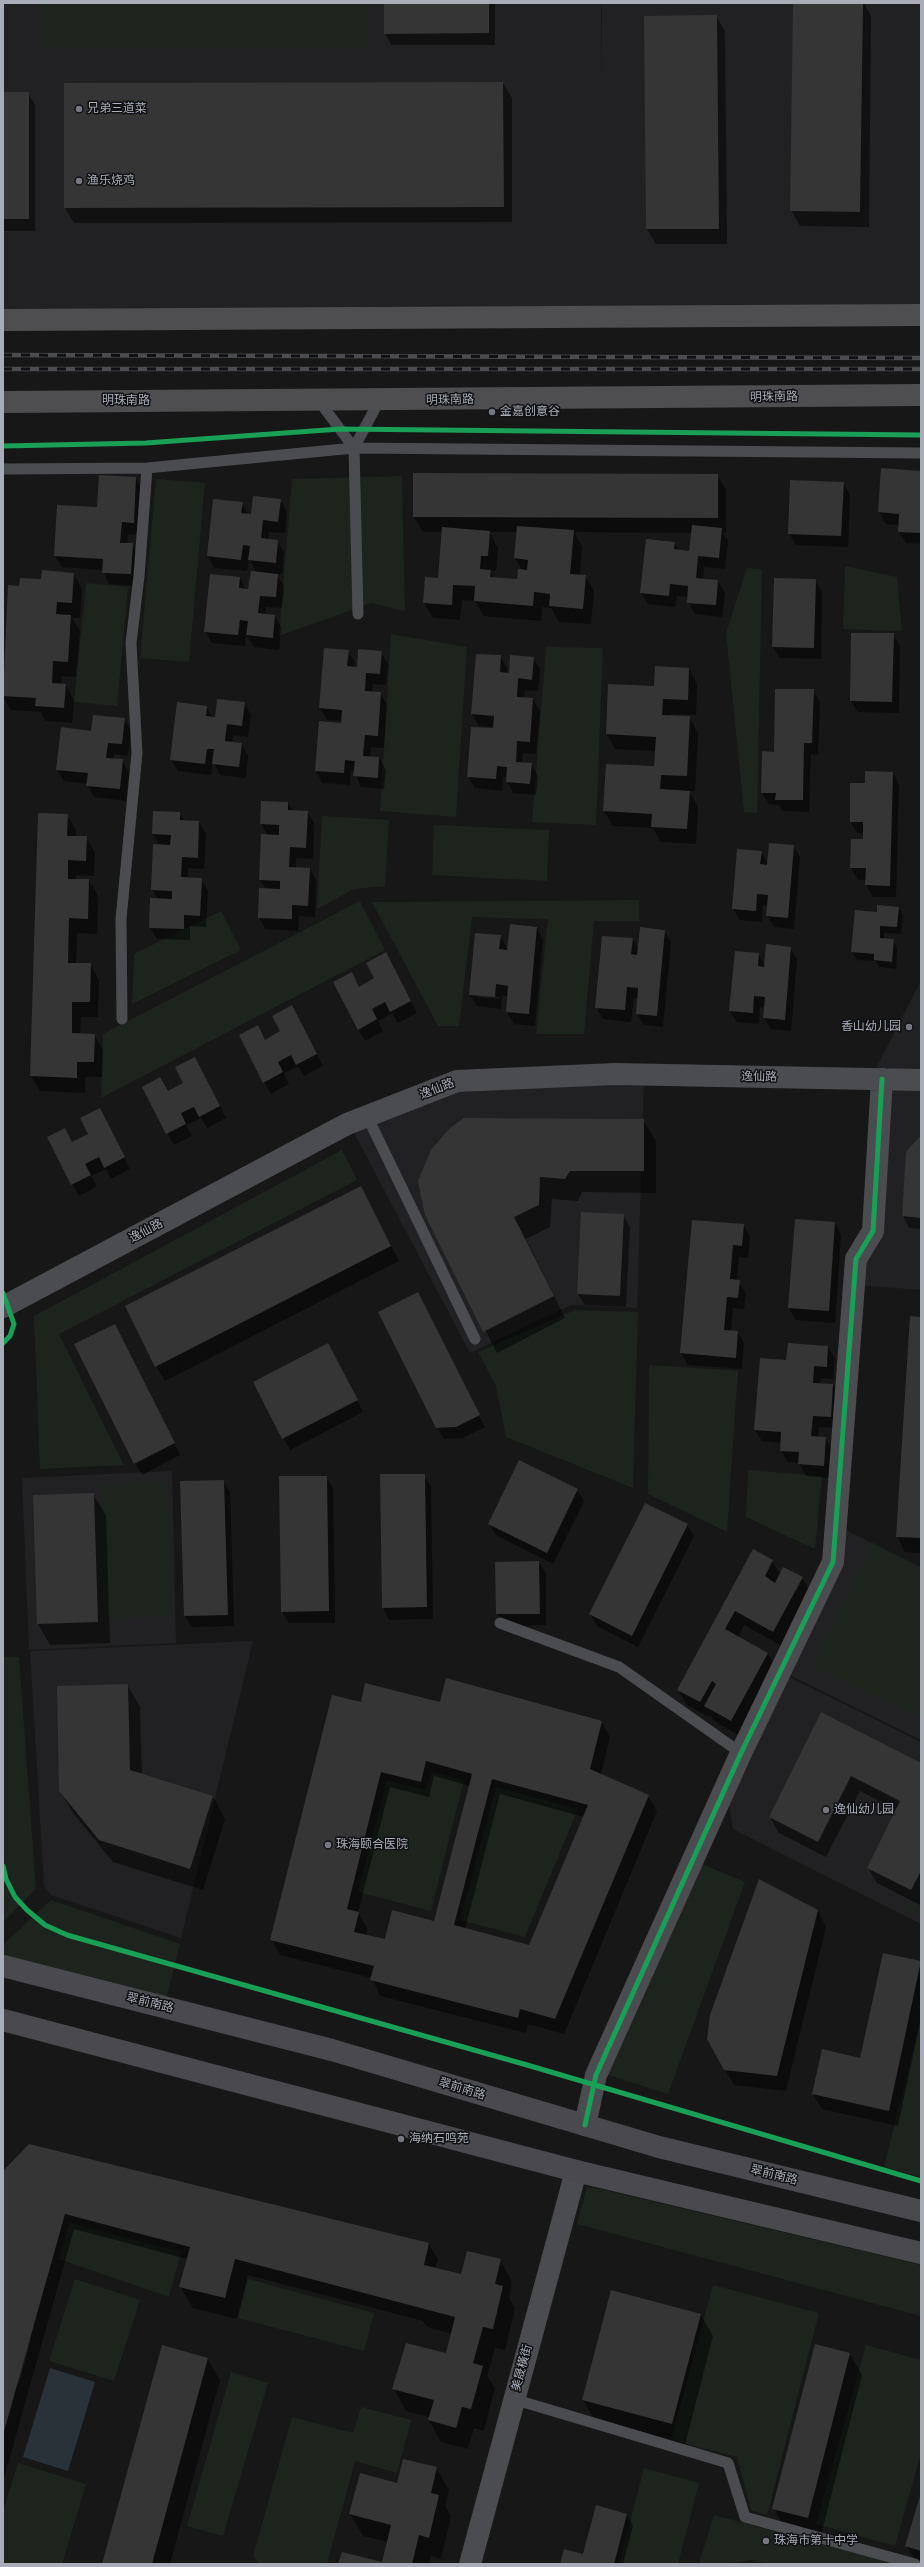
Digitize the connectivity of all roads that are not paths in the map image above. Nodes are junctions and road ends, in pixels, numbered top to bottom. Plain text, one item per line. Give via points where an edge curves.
1 (921, 315) edge
2 (3, 320) edge
3 (921, 395) edge
4 (319, 401) junction
5 (379, 401) junction
6 (3, 402) edge
7 (354, 448) junction
8 (921, 453) edge
9 (147, 468) junction
10 (3, 469) edge
11 (358, 614) dead end
12 (122, 1019) dead end
13 (882, 1079) junction
14 (921, 1080) edge
15 (367, 1116) junction
16 (3, 1307) edge
17 (475, 1339) dead end
18 (500, 1623) dead end
19 (741, 1753) junction
20 (3, 1966) edge
21 (3, 2020) edge
22 (585, 2125) junction
23 (576, 2171) junction
24 (921, 2211) edge
25 (921, 2253) edge
26 (514, 2399) junction
27 (470, 2564) edge
28 (916, 2564) edge

1 - 2 highway
3 - 5 highway, 明珠南路
4 - 5 highway, 明珠南路
4 - 6 highway, 明珠南路
4 - 7 lane
5 - 7 lane
7 - 8 lane
7 - 9 lane
7 - 11 lane
9 - 10 lane
9 - 12 lane via 131,643 136,753 121,919
13 - 14 street, 逸仙路
13 - 15 street, 逸仙路 via 615,1074 458,1081
13 - 19 street via 873,1231 856,1260 833,1562
15 - 16 street, 逸仙路 via 347,1124
15 - 17 lane
18 - 19 lane via 619,1667
19 - 22 street via 596,2075
20 - 22 main road, 翠前南路 via 332,2050
21 - 23 main road
22 - 24 main road, 翠前南路 via 659,2147
23 - 25 main road
23 - 26 street, 美晟橫街
26 - 27 street, 美晟橫街
26 - 28 lane via 728,2463 745,2517

